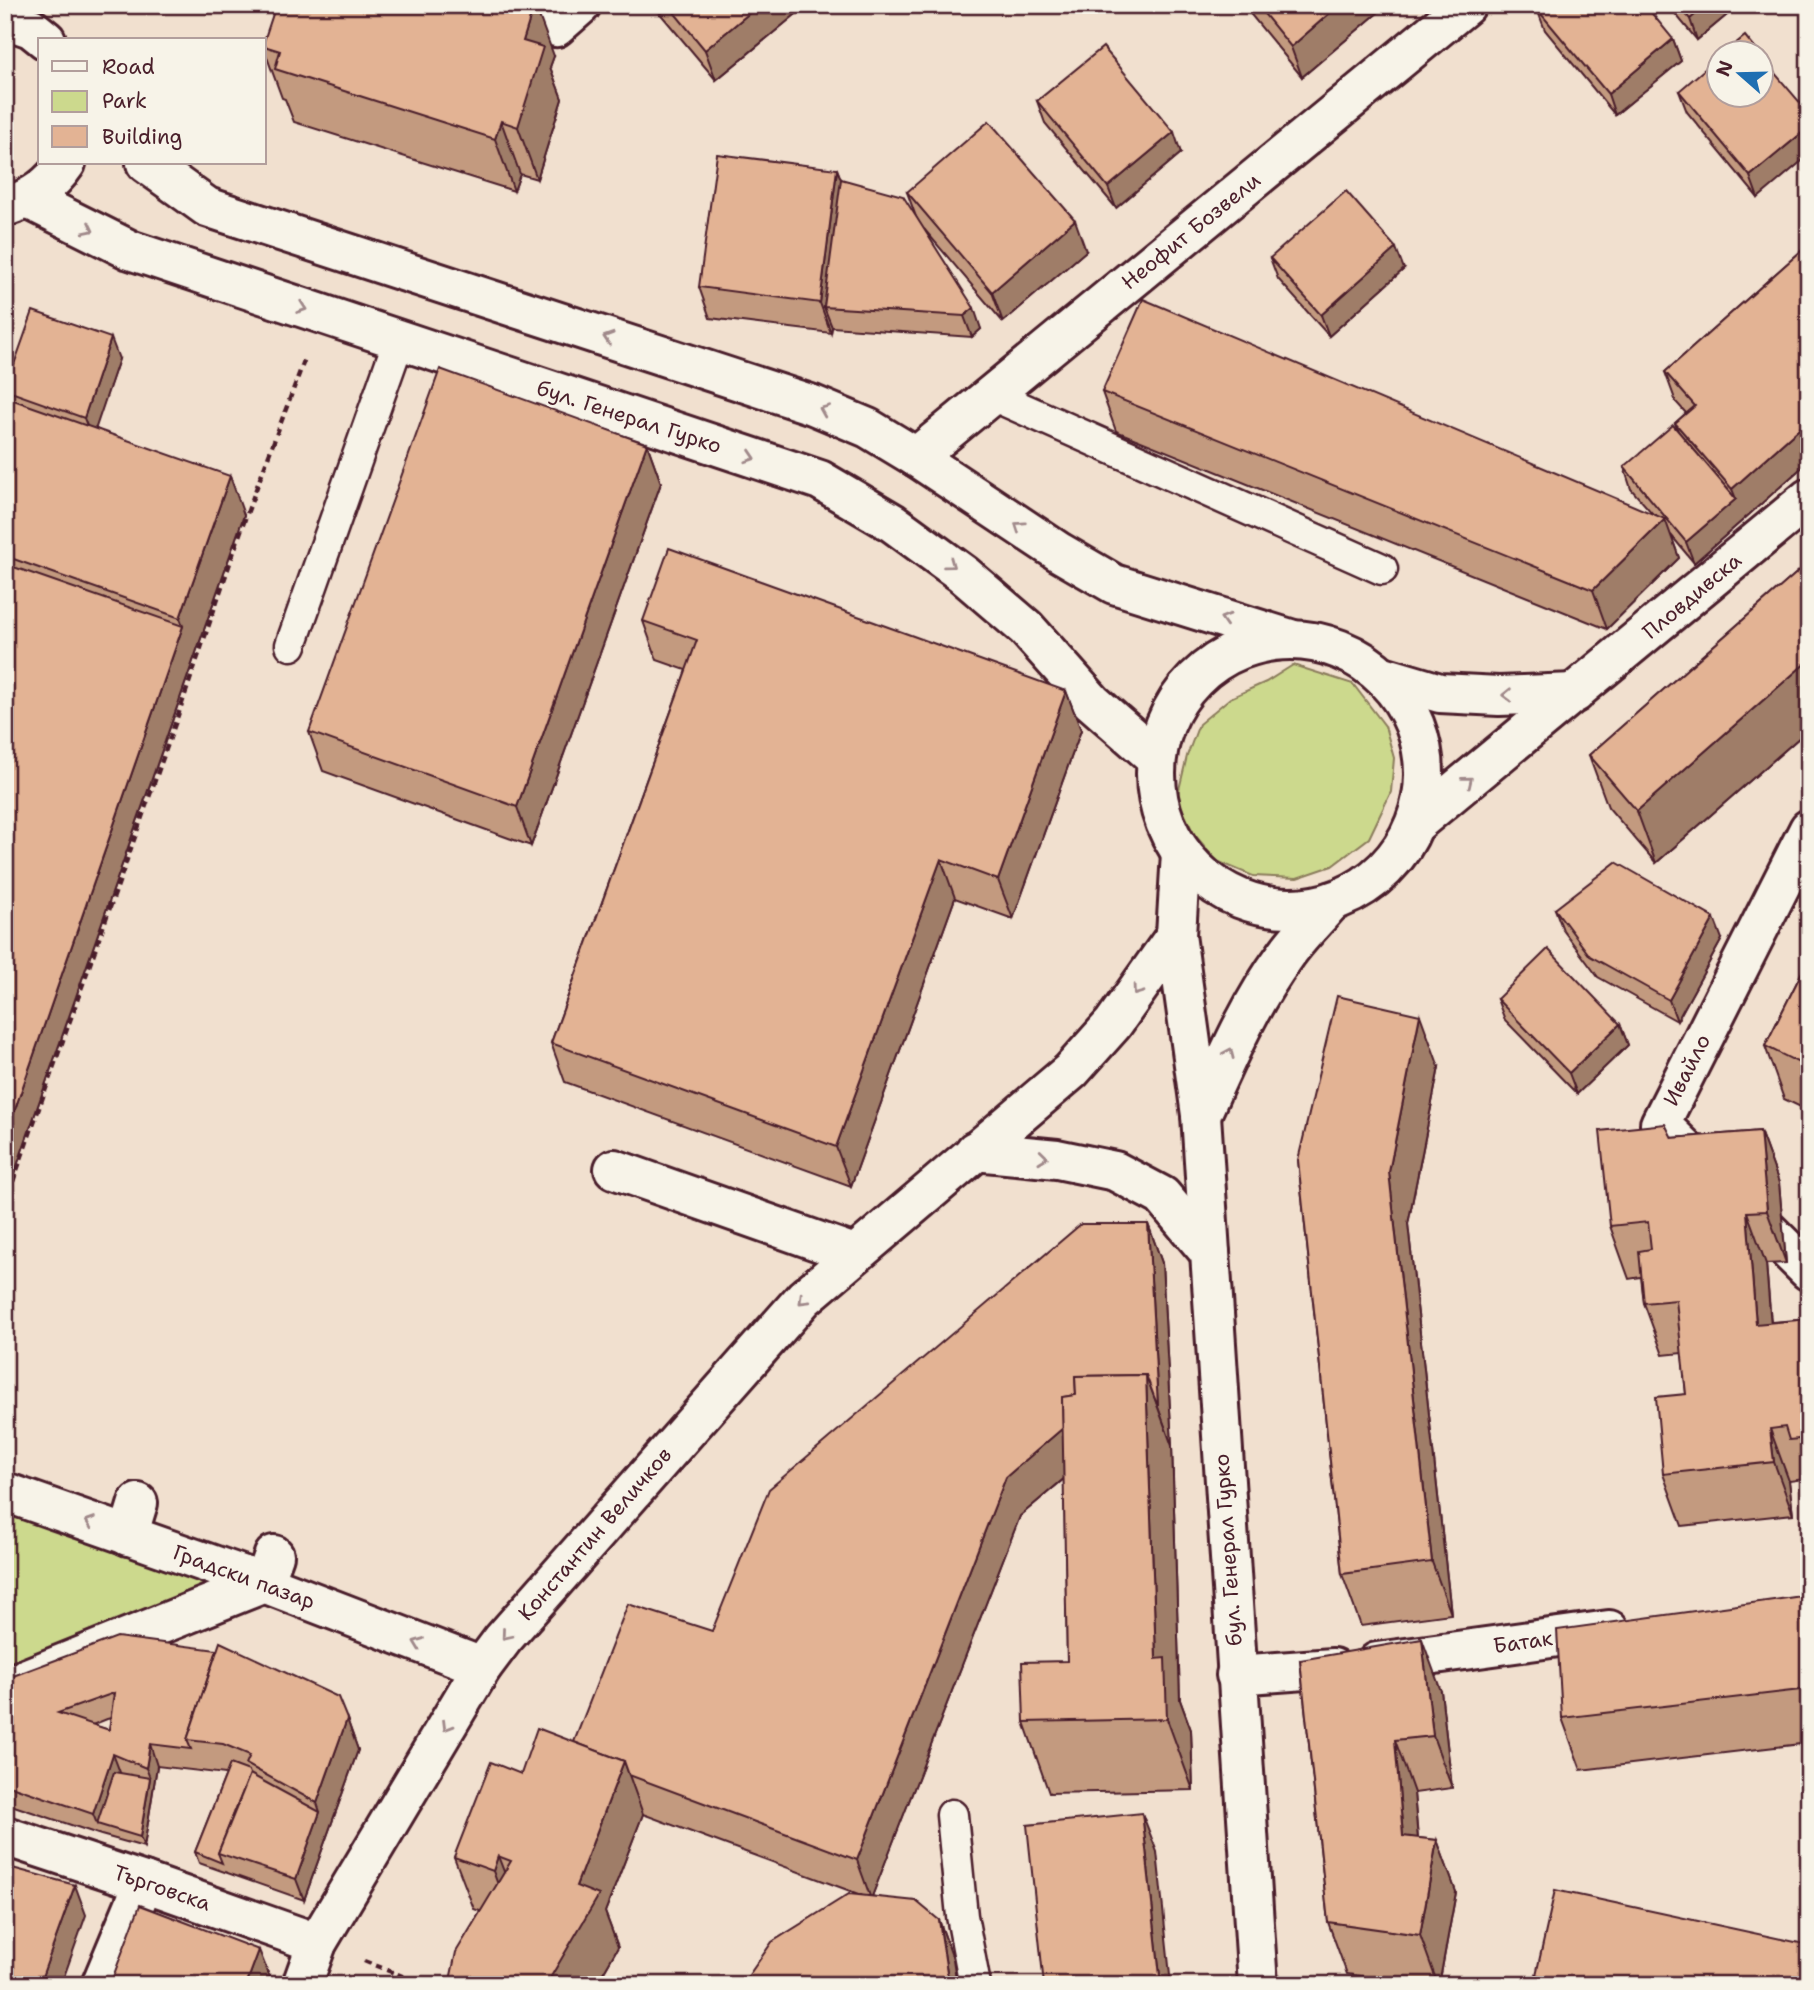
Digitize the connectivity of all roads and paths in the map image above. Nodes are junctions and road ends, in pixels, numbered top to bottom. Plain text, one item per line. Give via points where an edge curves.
1 (37, 5) edge
2 (487, 5) edge
3 (581, 5) edge
4 (1466, 5) edge
5 (5, 19) edge
6 (44, 38) edge
7 (51, 38) edge
8 (65, 164) edge
9 (147, 164) edge
10 (17, 203) edge
11 (321, 315) junction
12 (399, 340) junction
13 (992, 395) junction
14 (916, 457) junction
15 (1808, 500) edge
16 (1382, 569) dead end
17 (1290, 639) junction
18 (291, 645) dead end
19 (1383, 676) junction
20 (1575, 693) junction
21 (1156, 758) junction
22 (1415, 824) junction
23 (1809, 829) edge
24 (1181, 853) junction
25 (1331, 902) junction
26 (1176, 935) junction
27 (1201, 1115) junction
28 (975, 1151) junction
29 (614, 1169) dead end
30 (5, 1204) edge
31 (854, 1254) junction
32 (1210, 1254) junction
33 (1809, 1271) edge
34 (5, 1492) edge
35 (269, 1569) junction
36 (1646, 1625) edge
37 (482, 1667) junction
38 (1236, 1675) junction
39 (5, 1687) edge
40 (952, 1815) dead end
41 (5, 1836) edge
42 (144, 1882) junction
43 (317, 1943) junction
44 (101, 1985) edge
45 (302, 1985) edge
46 (425, 1985) edge
47 (975, 1985) edge
48 (1258, 1985) edge

1 - 7 street
2 - 3 street via 556,27
4 - 13 street, Неофит Бозвели
5 - 6 street
8 - 10 street via 49,184
14 -> 9 street via 868,428 813,405 207,207
10 -> 11 street, бул. Генерал Гурко via 130,250
11 - 12 street, бул. Генерал Гурко
11 - 30 path
12 - 18 lane
12 -> 21 street, бул. Генерал Гурко via 820,480 893,523 963,574 1026,628 1092,702
13 - 14 street, Неофит Бозвели
13 - 16 lane
17 -> 14 street via 1114,584
15 - 20 street, Пловдивска
17 - 19 street via 1323,643 1356,656
17 - 21 street via 1251,644 1216,661 1186,687 1167,721
20 -> 19 street via 1440,693
19 - 22 street via 1408,708 1422,745 1424,785
22 -> 20 street, Пловдивска
21 - 24 street via 1159,808
22 - 25 street via 1395,858 1367,885
23 - 33 street, Ивайло via 1660,1124
24 - 25 street via 1211,883 1248,902 1290,909
24 - 26 street, бул. Генерал Гурко
27 -> 25 street via 1260,992
26 - 27 street, бул. Генерал Гурко
26 -> 28 street, Константин Величков via 1113,1024 1071,1071
27 - 32 street, бул. Генерал Гурко
28 - 31 street, Константин Величков
28 -> 32 street via 1057,1159 1115,1171 1162,1196
29 - 31 street
31 -> 37 street, Константин Величков via 804,1298
32 - 38 street, бул. Генерал Гурко
35 -> 34 street, Градски пазар via 133,1520
37 -> 35 street, Градски пазар
35 - 39 street
36 - 38 street, Батак via 1333,1668
37 -> 43 street, Константин Величков
38 - 48 street, бул. Генерал Гурко
40 - 47 lane via 962,1916
41 - 42 street, Търговска
42 - 43 street, Търговска
42 - 44 street
43 - 45 street, Константин Величков
43 - 46 path

